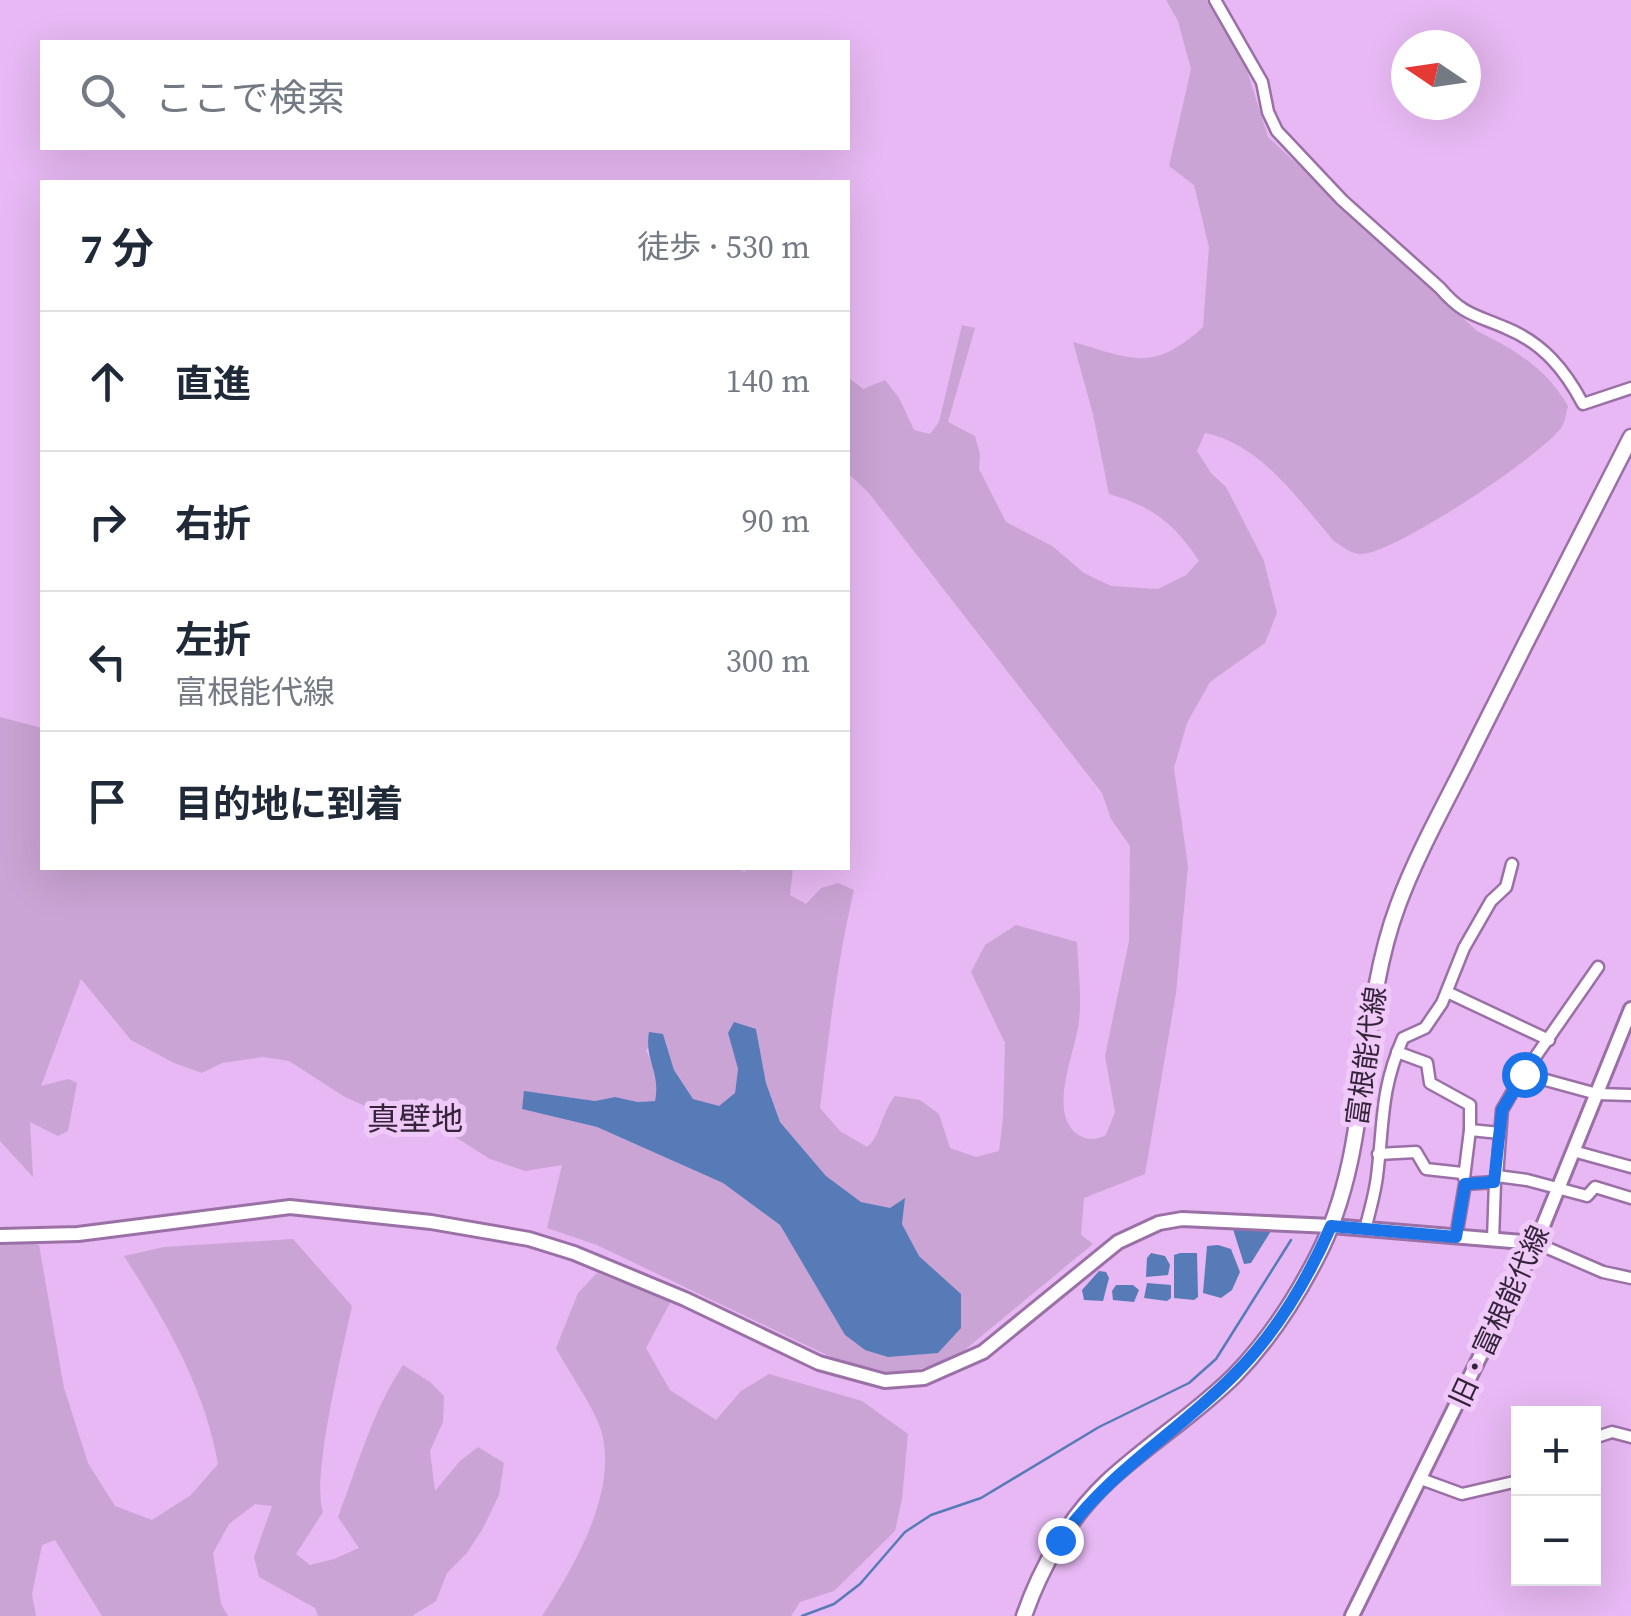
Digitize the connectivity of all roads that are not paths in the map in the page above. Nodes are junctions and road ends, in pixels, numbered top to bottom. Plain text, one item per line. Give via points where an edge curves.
1 (1215, 0) edge
2 (1631, 388) edge
3 (1631, 437) edge
4 (1512, 864) dead end
5 (1598, 967) dead end
6 (1447, 992) junction
7 (1631, 1009) edge
8 (1549, 1040) junction
9 (1397, 1052) junction
10 (1524, 1074) junction
11 (1597, 1094) junction
12 (1631, 1095) edge
13 (1470, 1130) junction
14 (1356, 1131) junction
15 (1379, 1132) junction
16 (1500, 1133) junction
17 (1573, 1152) junction
18 (1378, 1154) junction
19 (1631, 1167) edge
20 (1464, 1178) junction
21 (1496, 1179) junction
22 (1557, 1188) junction
23 (1631, 1198) edge
24 (1331, 1226) junction
25 (1365, 1230) junction
26 (0, 1236) edge
27 (1456, 1237) junction
28 (1492, 1240) junction
29 (1536, 1244) junction
30 (1631, 1278) edge
31 (1601, 1436) edge
32 (1631, 1436) edge
33 (1420, 1479) junction
34 (1511, 1483) edge
35 (1024, 1616) edge
36 (1352, 1616) edge

1 - 2 street via 1262,82 1277,131 1453,304 1544,350 1584,404
3 - 14 main road, 富根能代線 via 1398,904 1378,968
4 - 6 street via 1506,887 1464,948
5 - 8 street
6 - 8 street
6 - 9 street via 1426,1028 1403,1038
7 - 11 street, 旧・富根能代線
8 - 10 street
9 - 13 street via 1427,1063 1430,1083 1470,1104
9 - 15 street
10 - 11 street
10 - 16 street via 1502,1110
11 - 12 street
11 - 17 street, 旧・富根能代線
13 - 16 street
13 - 20 street
14 - 15 street
14 - 24 main road, 富根能代線 via 1350,1174
15 - 18 street
16 - 21 street
17 - 19 street
17 - 22 street, 旧・富根能代線
18 - 20 street via 1416,1152 1426,1170
18 - 25 street
20 - 21 street
20 - 27 street
21 - 22 street
21 - 28 street
22 - 23 street via 1587,1196 1595,1187
22 - 29 street, 旧・富根能代線
24 - 25 street
24 - 26 street via 1160,1223 1118,1242 983,1352 924,1378 885,1381 819,1362 574,1253 431,1222 290,1207 78,1234
24 - 35 main road, 富根能代線 via 1265,1341 1080,1512 1045,1566
25 - 27 street
27 - 28 street
28 - 29 street
29 - 30 street
29 - 33 street, 旧・富根能代線
31 - 32 street
33 - 34 street via 1462,1494
33 - 36 street, 旧・富根能代線

